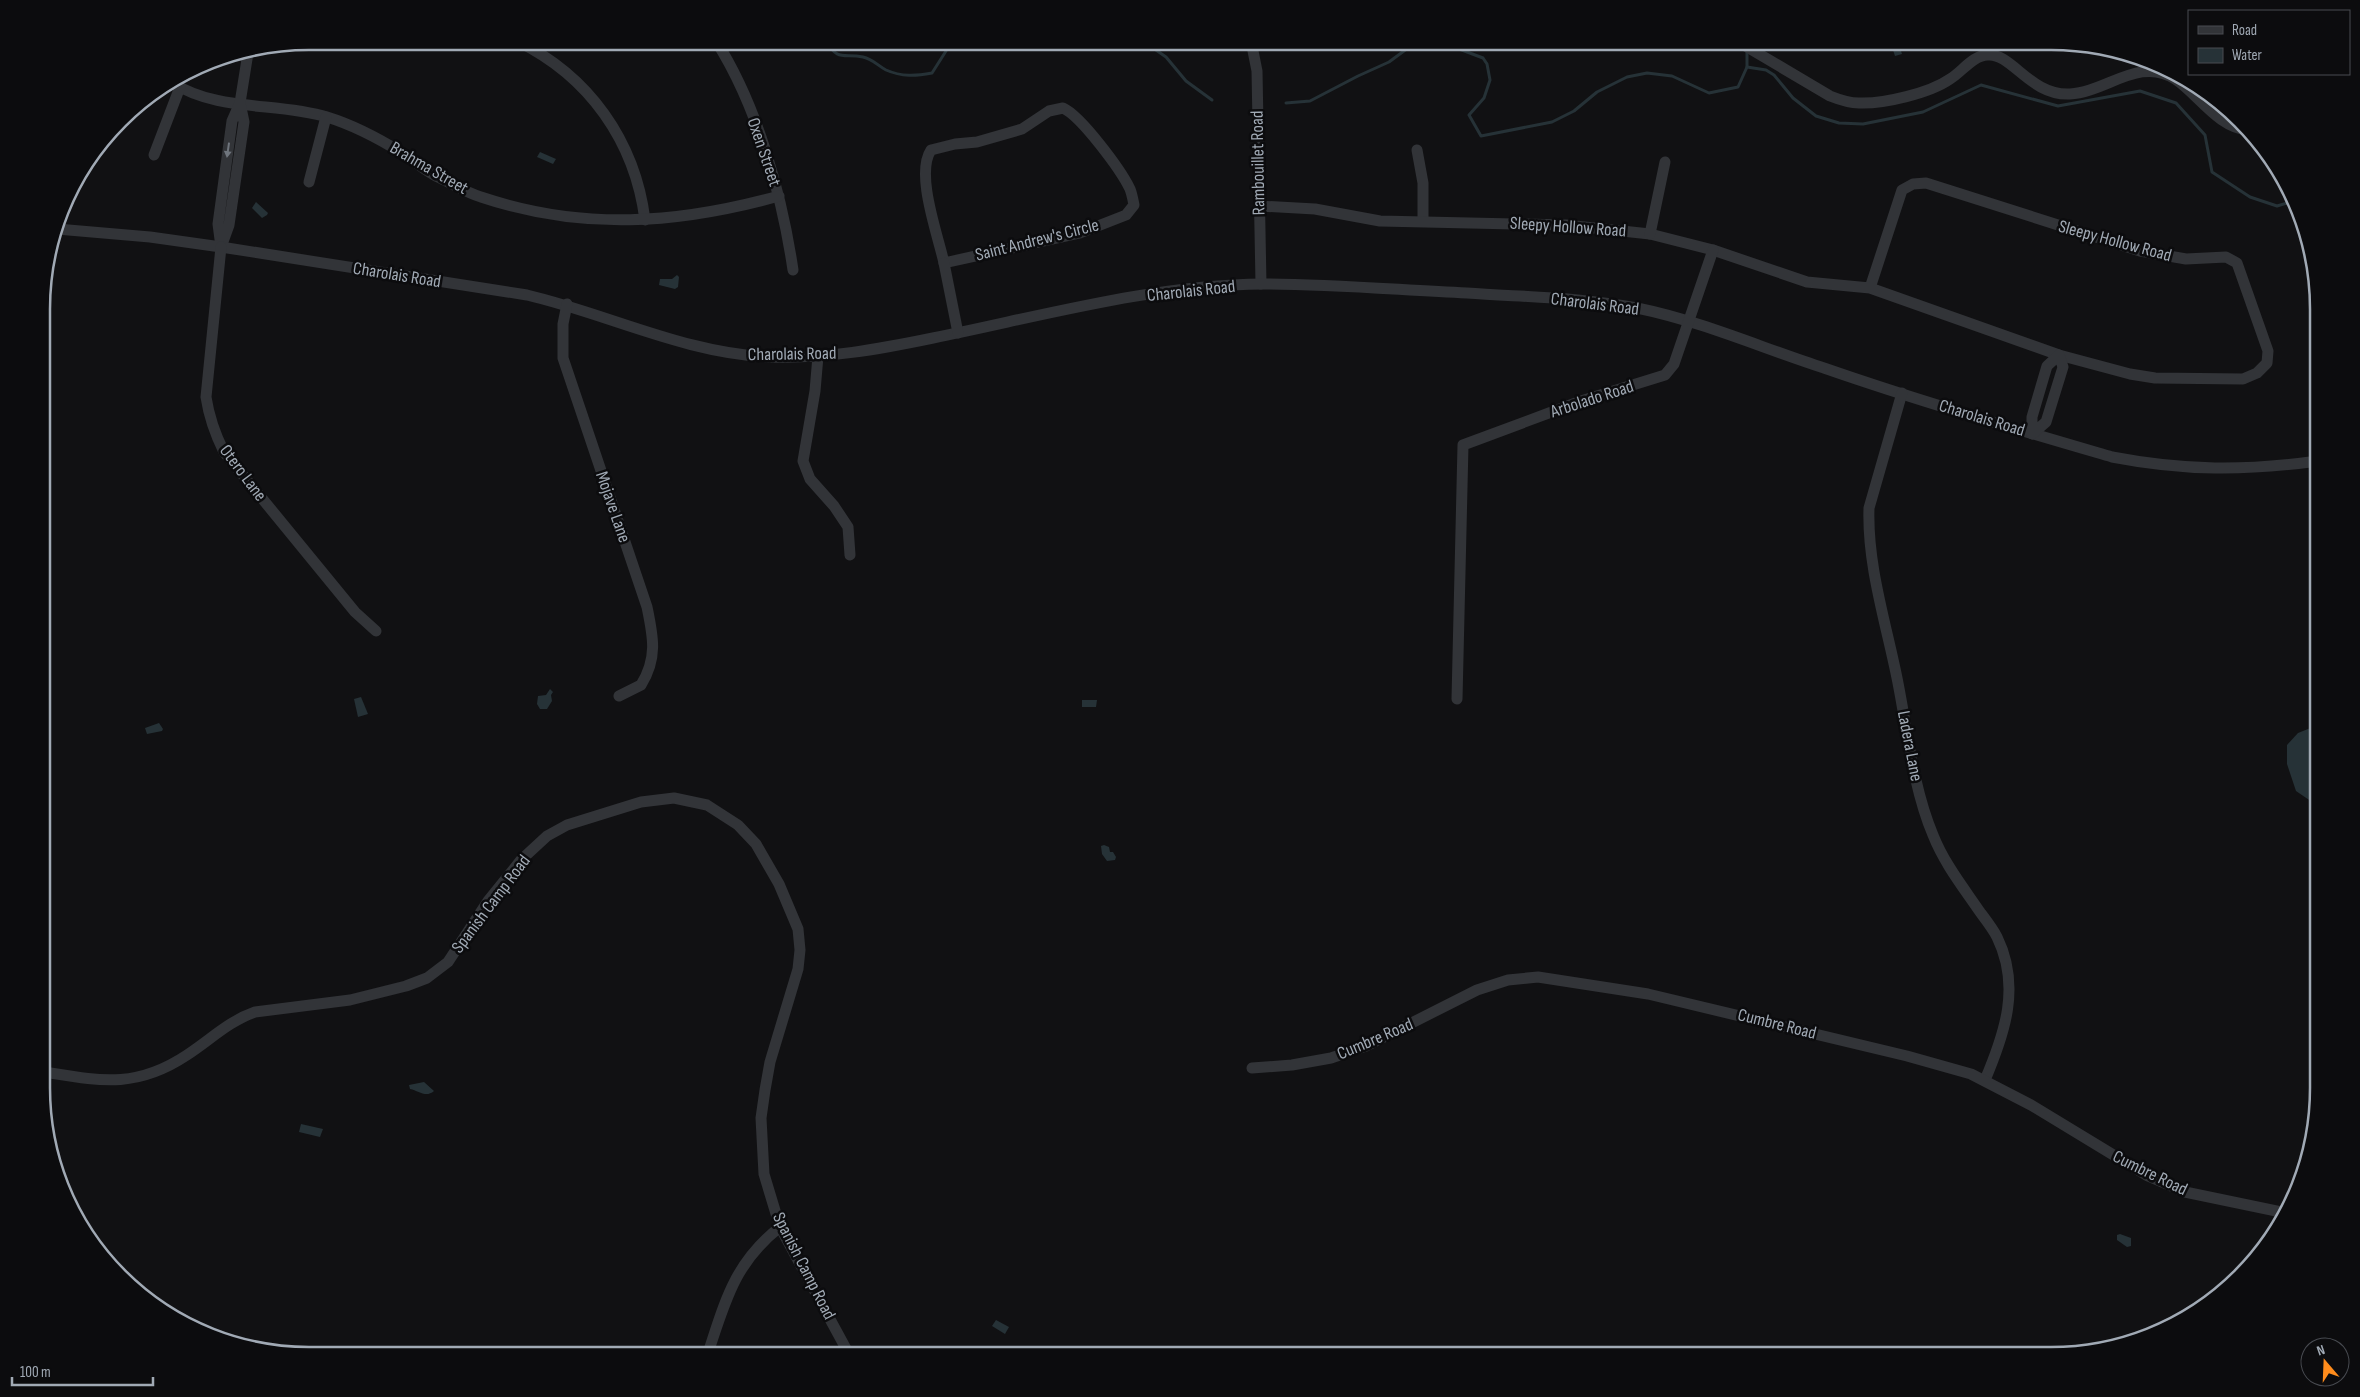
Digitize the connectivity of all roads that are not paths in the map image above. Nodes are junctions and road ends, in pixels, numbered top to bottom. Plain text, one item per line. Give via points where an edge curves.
1 (534, 50) edge
2 (721, 50) edge
3 (1253, 50) edge
4 (1752, 50) edge
5 (247, 58) edge
6 (2153, 72) edge
7 (178, 86) edge
8 (175, 88) edge
9 (2188, 90) edge
10 (240, 103) junction
11 (326, 117) junction
12 (2236, 128) edge
13 (1417, 150) dead end
14 (154, 155) dead end
15 (1665, 162) dead end
16 (309, 182) dead end
17 (779, 196) junction
18 (1259, 206) junction
19 (645, 220) junction
20 (1423, 221) junction
21 (63, 230) edge
22 (1650, 234) junction
23 (221, 247) junction
24 (1713, 250) junction
25 (944, 263) junction
26 (792, 270) dead end
27 (1261, 284) junction
28 (1870, 288) junction
29 (567, 304) junction
30 (1689, 321) junction
31 (958, 333) junction
32 (2059, 355) junction
33 (818, 356) junction
34 (1902, 393) junction
35 (2032, 434) junction
36 (2310, 461) edge
37 (850, 555) dead end
38 (376, 631) dead end
39 (619, 696) dead end
40 (1458, 699) dead end
41 (1252, 1068) dead end
42 (50, 1073) edge
43 (1985, 1080) junction
44 (2278, 1211) edge
45 (780, 1227) junction
46 (710, 1347) edge
47 (845, 1347) edge

1 - 19 street via 570,74 606,116 619,136 638,180
2 - 17 street, Oxen Street via 737,79
3 - 18 street, Rambouillet Road via 1257,71
4 - 6 street via 1830,96 1861,103 1923,92 1951,79 1986,54 2002,58 2032,83 2055,94 2072,94 2141,71
5 - 10 street, Otero Lane
7 - 10 street, Brahma Street via 218,101
8 - 14 street
9 - 12 street
10 - 11 street, Brahma Street
10 - 23 street, Otero Lane via 232,121 218,224
11 - 16 street
11 - 19 street, Brahma Street via 364,131 435,176 480,197 591,219
13 - 20 street via 1423,183
15 - 22 street
17 - 19 street, Brahma Street via 709,213
17 - 26 street, Oxen Street
18 - 20 street, Sleepy Hollow Road via 1315,209 1380,221
18 - 27 street, Rambouillet Road
20 - 22 street, Sleepy Hollow Road via 1566,225
21 - 23 street, Charolais Road
22 - 24 street, Sleepy Hollow Road
23 - 29 street, Charolais Road
23 - 38 street, Otero Lane via 206,397 216,436 224,452 301,548 355,612
24 - 28 street, Sleepy Hollow Road via 1807,282
24 - 30 street, Arbolado Road
25 - 25 street, Saint Andrew's Circle via 926,185 925,164 931,150 977,142 1022,129 1049,111 1062,108 1080,120 1119,170 1131,191 1134,205 1126,215 1099,226
25 - 31 street, Saint Andrew's Circle
27 - 30 street, Charolais Road via 1596,302
27 - 31 street, Charolais Road via 1172,290
28 - 32 street, Sleepy Hollow Road
28 - 32 street, Sleepy Hollow Road via 1902,190 1913,184 1926,183 2148,253 2186,259 2226,257 2237,263 2268,351 2267,363 2257,373 2243,379 2218,380 2138,375
29 - 33 street, Charolais Road via 665,337 734,354
29 - 39 street, Mojave Lane via 563,324 563,358 647,607 654,642 641,685
30 - 34 street, Charolais Road
30 - 40 street, Arbolado Road via 1674,364 1665,375 1581,401 1463,445
31 - 33 street, Charolais Road
32 - 35 street via 2047,366 2032,417
33 - 37 street via 803,461 810,480 848,527
34 - 35 street, Charolais Road
34 - 43 street, Ladera Lane via 1872,491 1868,526 1872,563 1918,787 1933,835 1950,869 1997,937 2008,972 2006,1025
35 - 36 street, Charolais Road via 2157,466 2222,469
41 - 43 street, Cumbre Road via 1331,1058 1366,1046 1477,990 1508,980 1538,977 1643,993 1726,1012 1906,1056
42 - 45 street, Spanish Camp Road via 100,1081 132,1080 186,1055 247,1014 350,1000 427,978 448,962 488,901 521,860 548,836 567,825 605,812 641,802 674,798 707,805 738,824 756,844 779,884 798,929 798,969 770,1062 761,1118 764,1174
43 - 44 street, Cumbre Road via 2148,1176 2185,1192
45 - 46 street via 758,1245 737,1274
45 - 47 street, Spanish Camp Road

